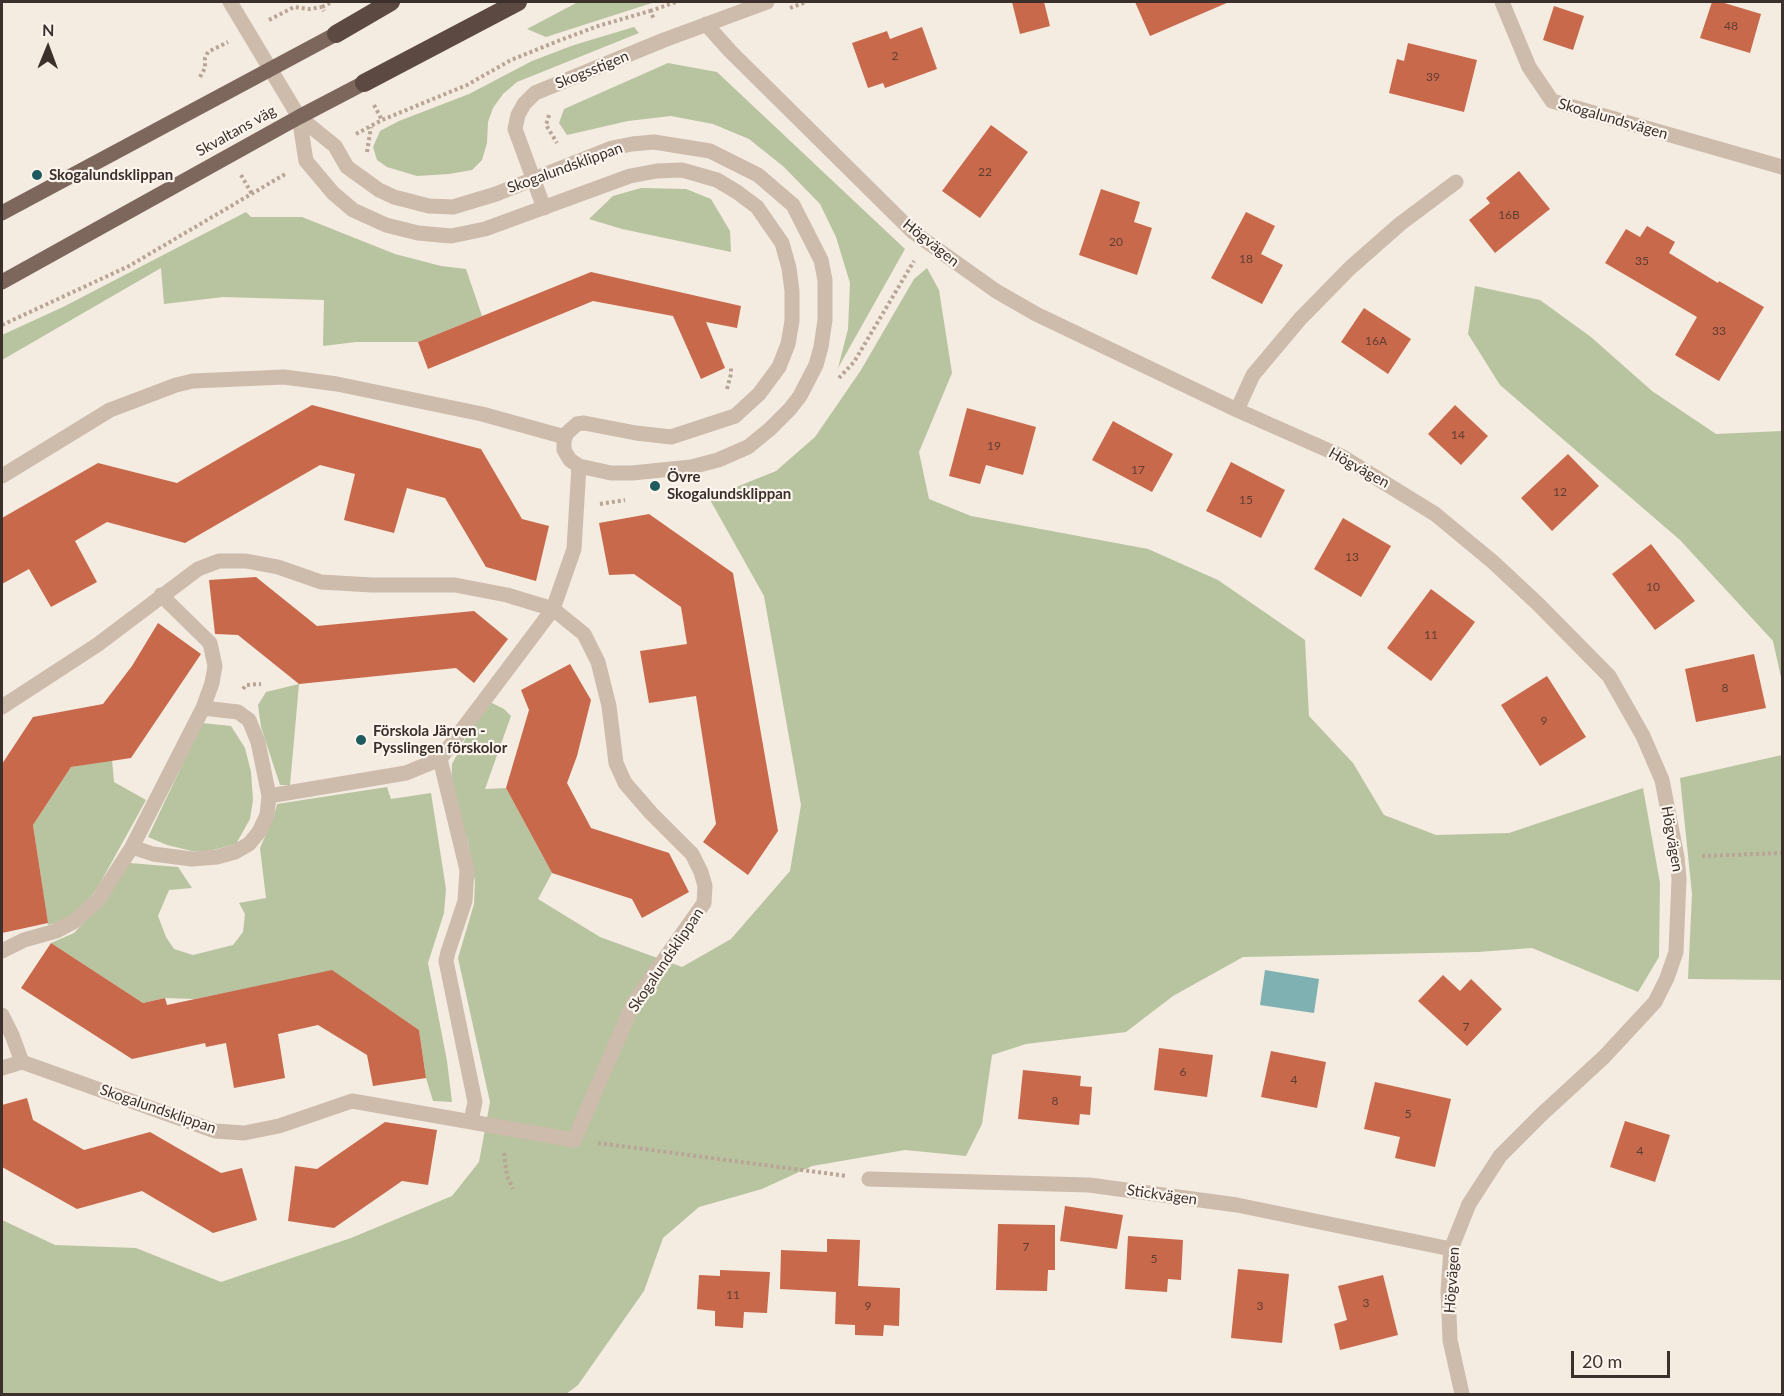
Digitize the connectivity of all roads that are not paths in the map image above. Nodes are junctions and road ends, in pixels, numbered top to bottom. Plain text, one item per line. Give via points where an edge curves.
1 (230, 2) edge
2 (391, 2) edge
3 (518, 2) edge
4 (767, 2) edge
5 (1502, 2) edge
6 (706, 24) junction
7 (336, 34) joint
8 (270, 68) junction
9 (364, 83) joint
10 (299, 117) junction
11 (1782, 168) edge
12 (533, 179) junction
13 (1456, 182) dead end
14 (544, 208) junction
15 (2, 213) edge
16 (2, 282) edge
17 (1237, 410) junction
18 (565, 437) junction
19 (579, 466) junction
20 (2, 476) edge
21 (161, 596) junction
22 (553, 609) junction
23 (2, 707) edge
24 (203, 708) junction
25 (440, 759) junction
26 (270, 796) junction
27 (132, 847) junction
28 (2, 951) edge
29 (2, 1016) edge
30 (22, 1062) junction
31 (2, 1068) edge
32 (471, 1121) junction
33 (869, 1179) road end
34 (1451, 1249) junction
35 (1462, 1395) edge

1 - 8 street, Skogalundsklippan
2 - 7 highway
3 - 9 highway
4 - 6 street, Skogsstigen
5 - 11 street, Skogalundsvägen via 1529,67 1552,101
6 - 12 street, Skogsstigen via 536,93 524,105 515,129
6 - 17 street, Högvägen via 913,232 996,291 1036,314
7 - 8 main road
8 - 10 street, Skogalundsklippan
8 - 15 main road
9 - 10 main road, Skvaltans väg
10 - 12 street, Skogalundsklippan via 335,146 347,167 366,182 406,200 453,207
10 - 14 street, Skogalundsklippan via 306,161 316,175 353,210 386,225 451,236 485,229
10 - 16 main road, Skvaltans väg
12 - 14 street, Skogsstigen
12 - 19 street, Skogalundsklippan via 632,144 654,142 710,151 759,175 793,205 821,260 825,280 825,320 812,372 790,409 748,447 718,460 654,472 610,473
13 - 17 street via 1400,224 1300,319 1253,375
14 - 18 street, Skogalundsklippan via 630,176 657,171 682,170 717,180 757,207 771,225 782,243 792,291 790,333 779,367 759,394 735,416 671,437 584,423 570,428
17 - 34 street, Högvägen via 1341,456 1388,483 1435,514 1493,562 1609,676 1643,736 1662,780 1679,879 1676,952 1666,978 1655,1002 1604,1057 1500,1156 1469,1204
18 - 19 street via 566,456
18 - 20 street via 482,414 337,384 284,377 193,381 110,410
19 - 22 street via 574,549
21 - 22 street, Skogalundsklippan via 198,569 219,561 246,561 321,582 455,585
21 - 23 street, Skogalundsklippan via 97,645
21 - 24 street via 210,643 215,666
22 - 25 street
22 - 32 street, Skogalundsklippan via 584,634 598,662 609,706 616,763 625,783 692,854 705,886 704,903 634,1002 574,1140
24 - 26 street via 238,712 249,720
24 - 27 street
25 - 26 street via 406,773
25 - 32 street via 467,870 465,901 446,961 475,1102
26 - 27 street via 259,832 235,852 217,858 192,859
27 - 28 street via 98,900 75,921
29 - 30 street
30 - 31 street
30 - 32 street, Skogalundsklippan via 215,1131 244,1133 279,1126 352,1101
33 - 34 street, Stickvägen via 1089,1185 1237,1205
34 - 35 street, Högvägen via 1450,1340

